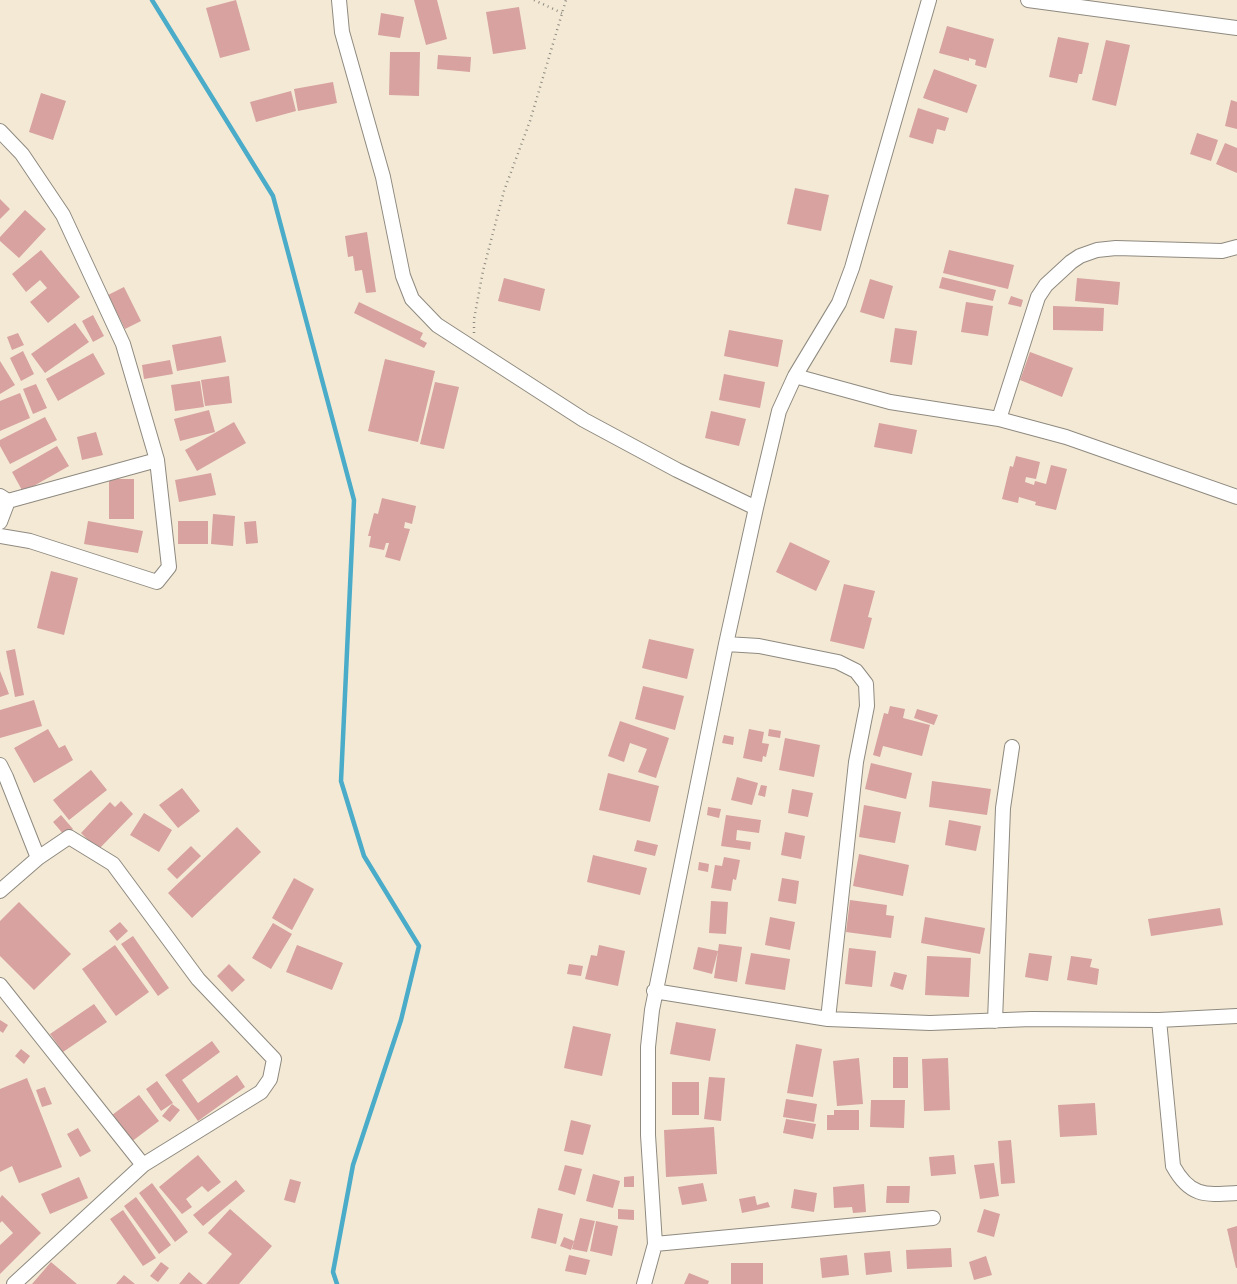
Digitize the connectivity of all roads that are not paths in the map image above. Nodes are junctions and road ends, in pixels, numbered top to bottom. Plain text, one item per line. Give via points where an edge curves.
1 (338, 0) edge
2 (929, 0) edge
3 (1028, 0) edge
4 (1237, 28) edge
5 (0, 131) edge
6 (1237, 247) edge
7 (795, 376) junction
8 (999, 419) junction
9 (158, 460) junction
10 (4, 498) edge
11 (1237, 498) edge
12 (756, 508) junction
13 (0, 522) edge
14 (0, 536) edge
15 (726, 644) junction
16 (1012, 747) dead end
17 (0, 765) edge
18 (38, 858) junction
19 (0, 891) edge
20 (0, 985) edge
21 (654, 991) junction
22 (1237, 1016) edge
23 (828, 1019) junction
24 (995, 1020) junction
25 (1159, 1020) junction
26 (143, 1165) junction
27 (1237, 1192) edge
28 (933, 1218) dead end
29 (655, 1244) junction
30 (14, 1284) edge
31 (644, 1284) edge

1 - 12 street via 342,32 383,177 403,276 412,299 437,325 584,420
2 - 7 street via 852,268 839,303
3 - 4 street
5 - 9 street via 22,154 63,215 123,344
6 - 8 street via 1222,251 1116,248 1088,253 1071,262 1038,297
7 - 8 street via 890,402
7 - 12 street via 779,411
8 - 11 street via 1066,437
9 - 10 street
9 - 14 street via 169,567 157,582 30,541
10 - 13 street
12 - 15 street
15 - 21 street
15 - 23 street via 759,646 838,662 856,671 866,684 867,706 856,762
16 - 24 street via 1003,808
17 - 18 street
18 - 19 street
18 - 26 street via 68,838 114,864 198,979 274,1059 270,1080 261,1092
20 - 26 street
21 - 23 street
21 - 29 street via 648,1047 648,1135
22 - 25 street
23 - 24 street via 930,1023
24 - 25 street
25 - 27 street via 1173,1166 1180,1180 1192,1190 1209,1194
26 - 30 street
28 - 29 street
29 - 31 street

